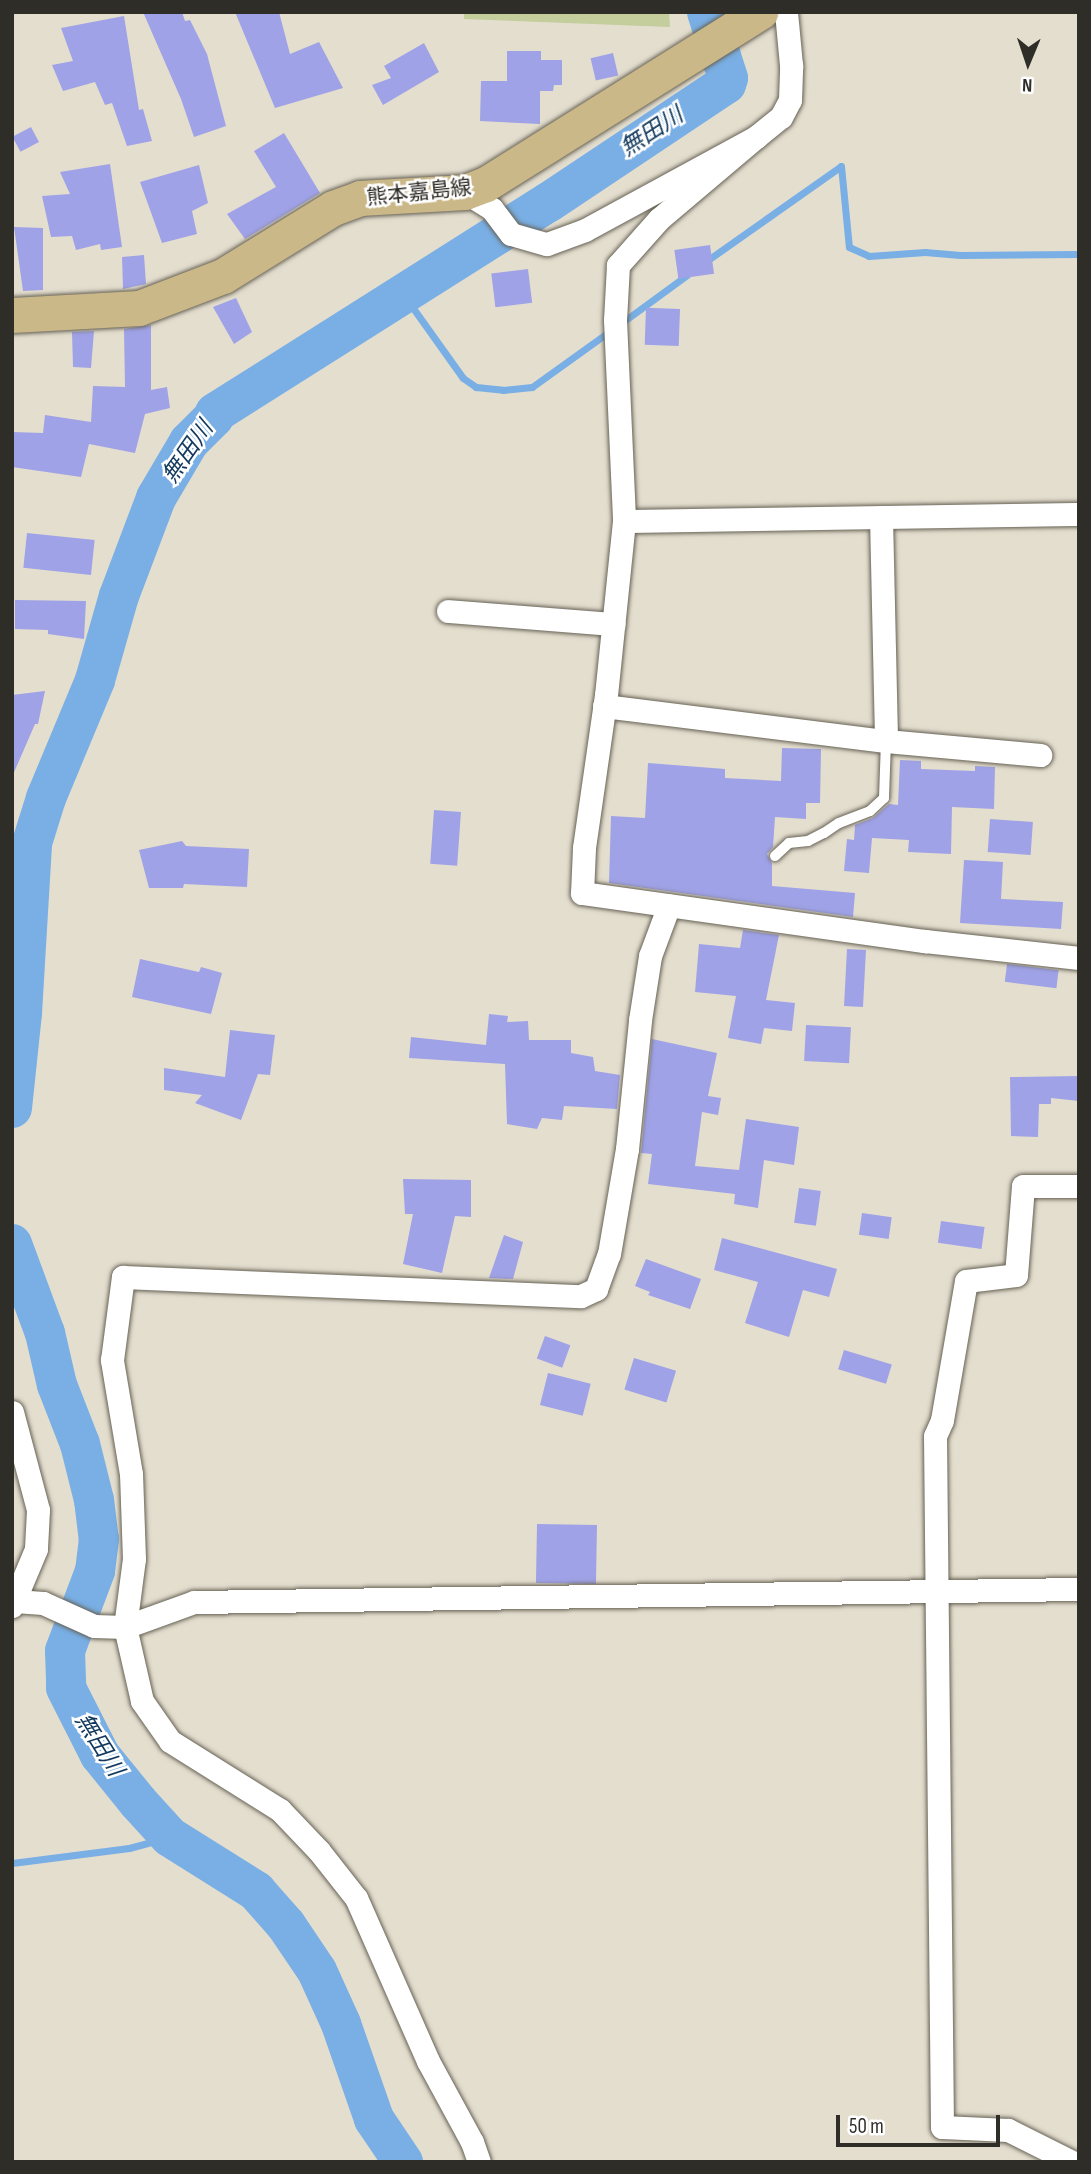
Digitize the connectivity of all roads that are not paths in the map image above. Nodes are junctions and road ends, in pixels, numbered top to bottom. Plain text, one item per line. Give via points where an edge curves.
1 (786, 12) edge
2 (760, 13) edge
3 (756, 137) junction
4 (465, 192) junction
5 (12, 315) edge
6 (1079, 514) edge
7 (881, 517) junction
8 (624, 521) junction
9 (448, 611) dead end
10 (613, 624) junction
11 (604, 706) junction
12 (887, 741) junction
13 (1040, 755) dead end
14 (775, 856) dead end
15 (669, 905) junction
16 (1079, 958) edge
17 (1079, 1186) edge
18 (12, 1412) edge
19 (1079, 1589) edge
20 (938, 1591) junction
21 (18, 1603) edge
22 (114, 1627) junction
23 (480, 2162) edge
24 (1072, 2162) edge

1 - 3 street via 790,100 781,117
2 - 4 main road, 熊本嘉島線 via 486,184
3 - 4 street via 585,230 547,244 511,234 492,209
3 - 8 street via 659,219 618,265 615,320
4 - 5 main road, 熊本嘉島線 via 359,198 333,208 223,276 139,308
6 - 7 street
7 - 8 street
7 - 12 street
8 - 10 street
9 - 10 street
10 - 11 street
11 - 12 street
11 - 15 street via 582,893
12 - 13 street
12 - 14 lane via 884,798 870,811 808,841 789,843
15 - 16 street
15 - 22 street via 650,956 627,1149 609,1254 596,1289 581,1296 123,1277 112,1360 131,1474 134,1559
17 - 20 street via 1023,1186 1016,1275 966,1281 942,1420 935,1436
18 - 21 street via 38,1510 36,1549
19 - 20 street
20 - 22 street via 194,1602
20 - 24 street via 942,2127 1008,2130
21 - 22 street via 43,1603 94,1626
22 - 23 street via 142,1701 170,1741 280,1810 356,1898 428,2061

